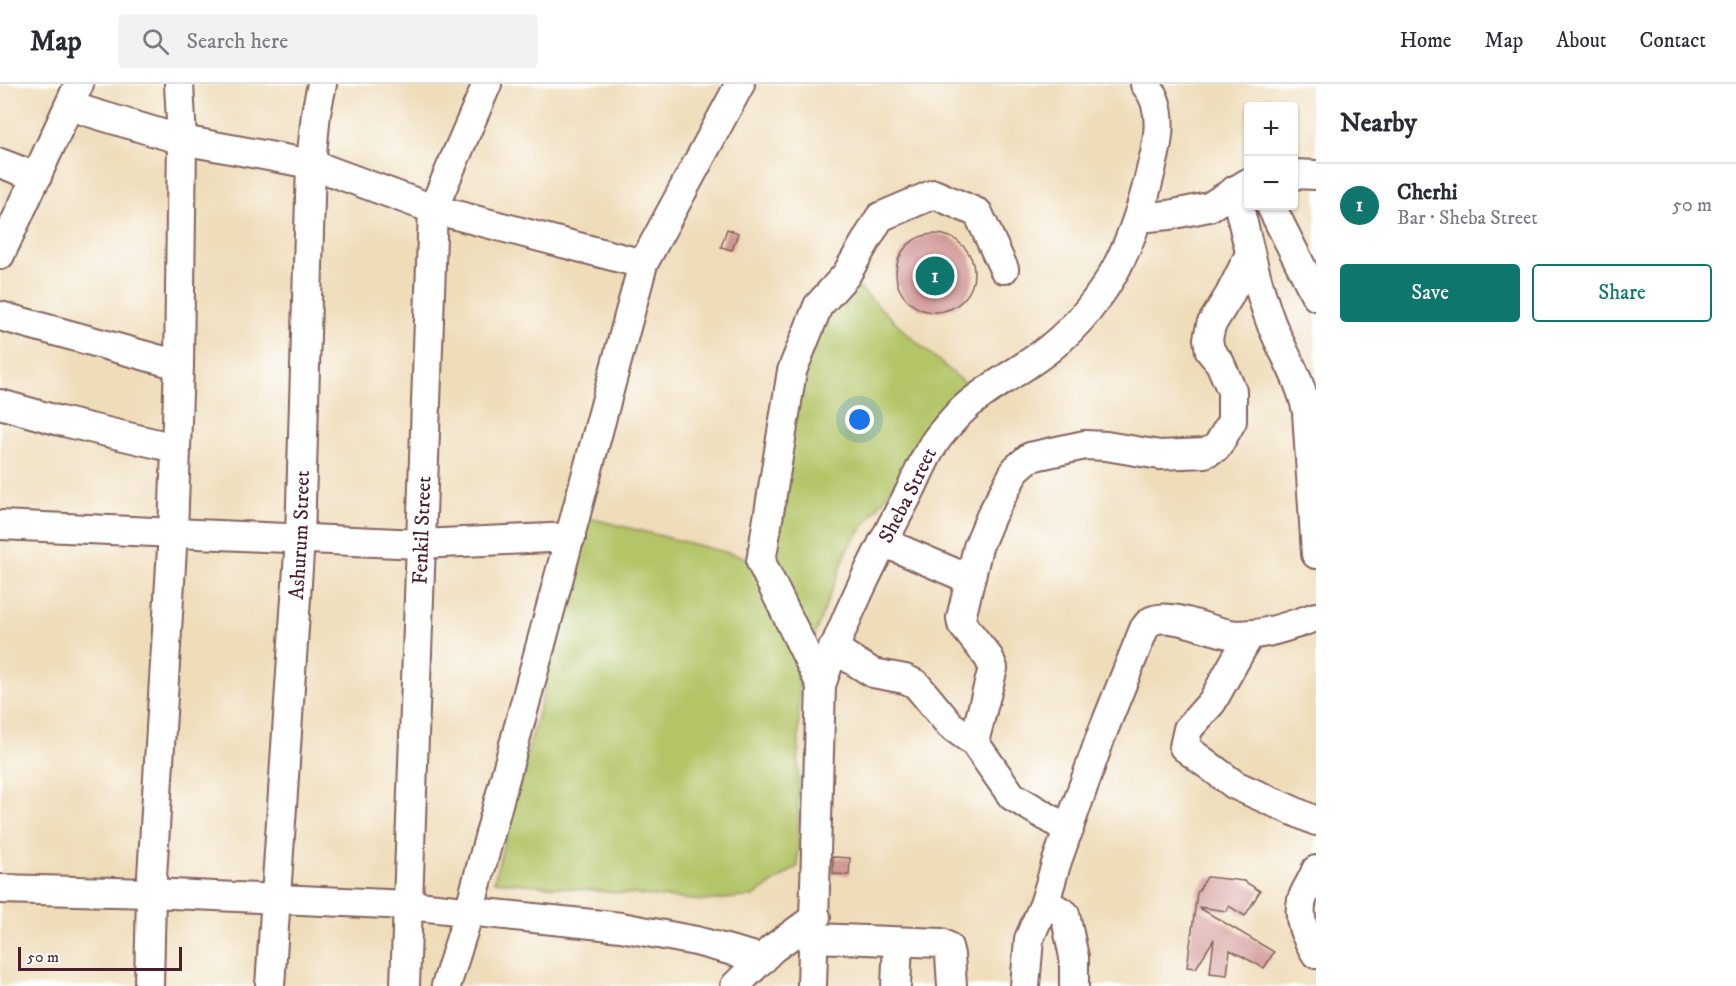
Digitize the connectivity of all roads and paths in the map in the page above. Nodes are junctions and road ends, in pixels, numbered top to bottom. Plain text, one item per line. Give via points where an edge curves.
1 (178, 84) edge
2 (322, 84) edge
3 (487, 84) edge
4 (740, 84) edge
5 (1145, 84) edge
6 (1173, 84) edge
7 (74, 95) edge
8 (1159, 113) junction
9 (182, 140) junction
10 (0, 163) edge
11 (311, 164) junction
12 (1298, 174) edge
13 (1316, 175) edge
14 (37, 177) junction
15 (1242, 187) edge
16 (433, 209) junction
17 (1273, 210) edge
18 (1139, 218) junction
19 (1250, 254) junction
20 (0, 255) edge
21 (643, 264) junction
22 (1004, 269) dead end
23 (1316, 296) edge
24 (0, 316) edge
25 (179, 365) junction
26 (0, 404) edge
27 (175, 448) junction
28 (0, 525) edge
29 (173, 532) junction
30 (571, 537) junction
31 (300, 538) junction
32 (883, 542) junction
33 (420, 544) junction
34 (1316, 554) edge
35 (969, 582) junction
36 (1316, 617) edge
37 (1250, 634) junction
38 (833, 648) junction
39 (821, 685) junction
40 (974, 742) junction
41 (1316, 821) edge
42 (1069, 830) junction
43 (1316, 870) edge
44 (0, 889) edge
45 (152, 893) junction
46 (274, 898) junction
47 (1046, 902) junction
48 (408, 905) junction
49 (469, 912) junction
50 (815, 928) junction
51 (898, 942) junction
52 (1316, 954) edge
53 (763, 958) junction
54 (149, 986) edge
55 (270, 986) edge
56 (405, 986) edge
57 (446, 986) edge
58 (735, 986) edge
59 (812, 986) edge
60 (896, 986) edge
61 (952, 986) edge
62 (1025, 986) edge
63 (1074, 986) edge

1 - 9 street
2 - 11 street, Ashurum Street
3 - 16 street, Fenkil Street
4 - 21 street
5 - 8 street, Sheba Street
6 - 8 street
7 - 9 street
7 - 14 street
8 - 18 street, Sheba Street via 1158,143
9 - 11 street
9 - 25 street
10 - 14 street
11 - 16 street
11 - 31 street, Ashurum Street
12 - 13 street
14 - 20 street
15 - 18 street via 1209,207
15 - 19 street
16 - 21 street
16 - 33 street, Fenkil Street
17 - 23 street
18 - 32 street, Sheba Street via 1096,303 1050,348 968,405 938,437
19 - 34 street via 1271,323 1303,393
19 - 35 street via 1211,325 1208,339 1210,351 1232,391 1232,421 1217,447 1204,453 1160,455 1085,445 1030,457 1016,469 1003,491 978,548
21 - 30 street
22 - 39 street via 978,213 934,194 880,217 846,275 818,306 792,371 761,562
24 - 25 street
25 - 27 street
26 - 27 street
27 - 29 street
28 - 29 street
29 - 31 street
29 - 45 street
30 - 33 street
30 - 49 street
31 - 33 street
31 - 46 street, Ashurum Street
32 - 35 street
32 - 38 street, Sheba Street
33 - 48 street, Fenkil Street
35 - 40 street via 962,624 993,668
36 - 37 street
37 - 41 street via 1212,702 1188,729 1184,747 1235,785
37 - 42 street via 1231,634 1165,618 1151,620 1130,660
38 - 39 street, Sheba Street
38 - 40 street via 873,673 916,684 950,725
39 - 50 street, Sheba Street
40 - 42 street via 1012,796
42 - 47 street
43 - 52 street via 1302,900 1300,919
44 - 45 street
45 - 46 street
45 - 54 street
46 - 48 street
46 - 55 street, Ashurum Street
47 - 62 street via 1029,939
47 - 63 street via 1065,914 1074,957
48 - 49 street
48 - 56 street, Fenkil Street
49 - 53 street via 621,927
49 - 57 street
50 - 51 street
50 - 53 street
50 - 59 street, Sheba Street
51 - 60 street
51 - 61 street via 940,943 948,947
53 - 58 street

